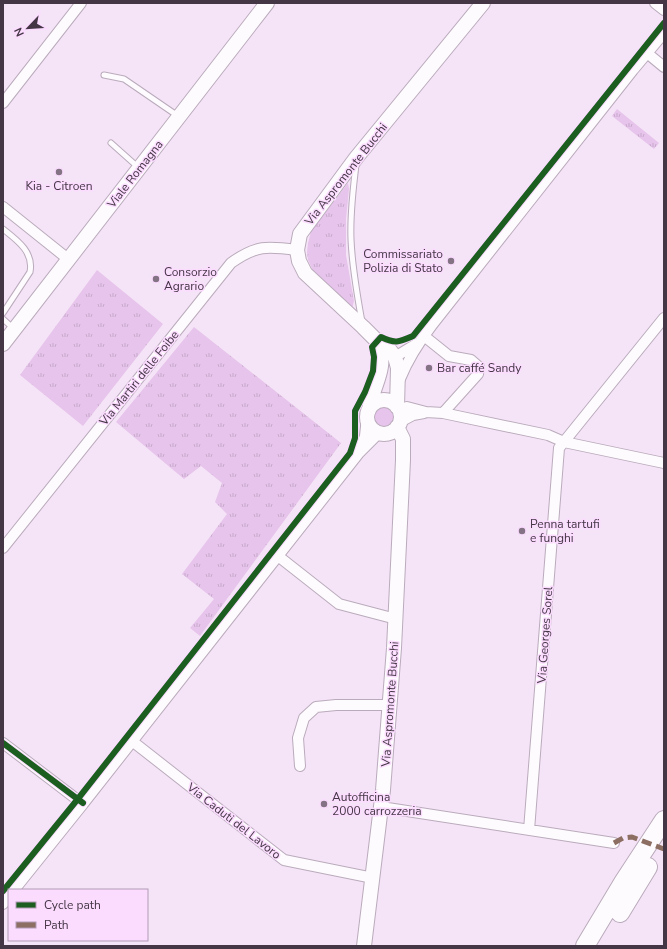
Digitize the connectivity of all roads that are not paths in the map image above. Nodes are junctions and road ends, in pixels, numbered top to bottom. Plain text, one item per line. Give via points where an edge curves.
1 (81, 3) edge
2 (267, 3) edge
3 (483, 3) edge
4 (655, 3) edge
5 (664, 10) edge
6 (664, 33) edge
7 (647, 53) junction
8 (664, 67) edge
9 (104, 75) dead end
10 (3, 103) edge
11 (179, 116) junction
12 (111, 143) dead end
13 (356, 158) junction
14 (140, 168) junction
15 (3, 208) edge
16 (3, 229) edge
17 (297, 250) junction
18 (68, 259) junction
19 (3, 313) edge
20 (664, 318) edge
21 (3, 319) edge
22 (363, 327) junction
23 (15, 329) junction
24 (422, 339) junction
25 (3, 344) edge
26 (388, 350) junction
27 (380, 376) junction
28 (398, 382) junction
29 (368, 413) junction
30 (442, 414) junction
31 (398, 416) junction
32 (382, 433) junction
33 (564, 442) junction
34 (358, 453) junction
35 (403, 460) junction
36 (663, 462) edge
37 (3, 548) edge
38 (278, 556) junction
39 (396, 619) junction
40 (390, 705) junction
41 (132, 741) junction
42 (3, 743) edge
43 (300, 766) dead end
44 (83, 804) junction
45 (381, 807) junction
46 (664, 820) edge
47 (529, 830) junction
48 (664, 842) edge
49 (614, 843) dead end
50 (373, 878) junction
51 (15, 889) edge
52 (364, 946) edge
53 (585, 946) edge
54 (599, 946) edge

1 - 10 street
2 - 11 street, Viale Romagna
3 - 13 street, Via Aspromonte Bucchi
4 - 5 street
6 - 7 street
7 - 8 street
7 - 24 street
9 - 11 lane via 124,79
11 - 14 street, Viale Romagna
12 - 14 lane
13 - 17 street, Via Aspromonte Bucchi via 300,234
13 - 22 lane via 351,239
14 - 18 street, Viale Romagna
15 - 18 street
16 - 19 lane via 26,251 31,266 30,272
17 - 22 street via 305,273
17 - 37 street, Via Martiri delle Foibe via 276,247 255,249 242,254 231,263
18 - 23 street, Viale Romagna
20 - 33 street, Via Georges Sorel
21 - 23 lane
22 - 26 street
23 - 25 street, Viale Romagna
24 - 26 street via 407,350
24 - 28 street
24 - 30 street via 449,356 471,360 480,367 478,374
26 - 27 street
26 - 27 street
26 - 28 street, Via Aspromonte Bucchi via 398,368
27 - 29 street via 371,396
28 - 31 street, Via Aspromonte Bucchi
29 - 31 street via 372,405 382,400 393,403
29 - 32 street via 370,427
29 - 34 street via 365,436
30 - 31 street via 426,412
30 - 33 street via 548,435
31 - 32 street via 390,433
31 - 35 street, Via Aspromonte Bucchi via 403,439
32 - 34 street
32 - 35 street via 396,445
33 - 36 street
33 - 47 street, Via Georges Sorel via 559,448
34 - 38 street
35 - 39 street, Via Aspromonte Bucchi
38 - 39 street via 339,604
38 - 41 street
39 - 40 street, Via Aspromonte Bucchi
40 - 43 street via 316,707 304,718 298,738
40 - 45 street, Via Aspromonte Bucchi
41 - 44 street
41 - 50 street, Via Caduti del Lavoro via 284,860
42 - 44 street
44 - 51 street
45 - 47 street
45 - 50 street, Via Aspromonte Bucchi
46 - 53 highway
47 - 49 street
48 - 54 highway
50 - 52 street, Via Aspromonte Bucchi

